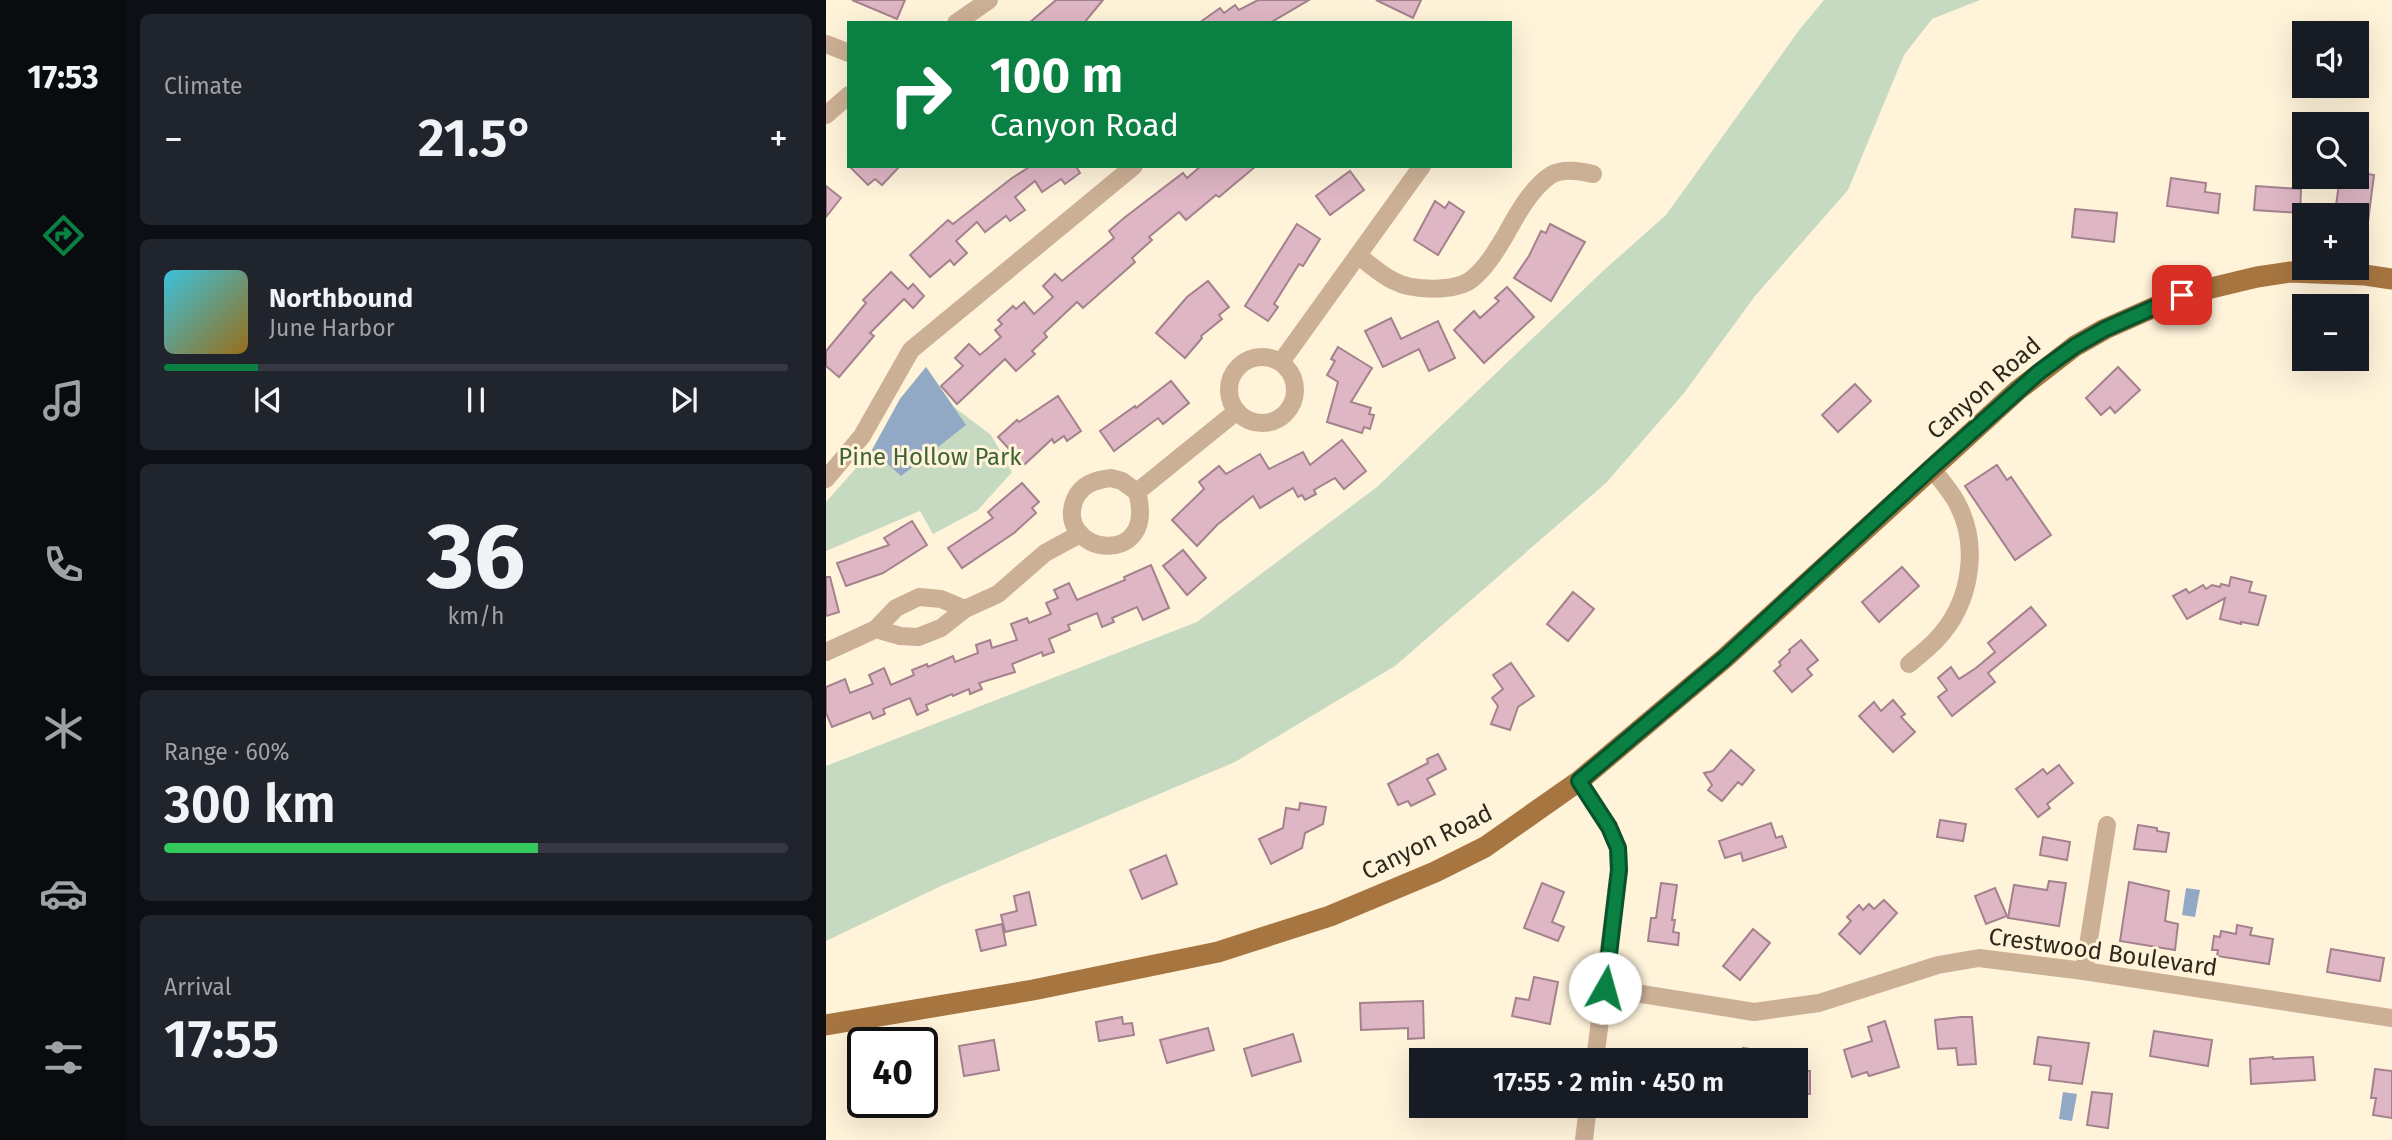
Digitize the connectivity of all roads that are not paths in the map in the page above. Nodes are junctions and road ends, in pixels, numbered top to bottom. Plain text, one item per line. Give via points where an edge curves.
1 (989, 0) edge
2 (959, 21) edge
3 (826, 44) edge
4 (847, 52) edge
5 (847, 97) edge
6 (826, 115) edge
7 (1132, 168) edge
8 (1421, 168) edge
9 (1593, 174) dead end
10 (1358, 256) junction
11 (2392, 279) edge
12 (1281, 362) junction
13 (1237, 411) junction
14 (1931, 468) junction
15 (826, 479) edge
16 (1137, 492) junction
17 (1080, 534) junction
18 (965, 609) junction
19 (876, 629) junction
20 (826, 652) edge
21 (1909, 664) dead end
22 (1579, 781) junction
23 (2107, 825) dead end
24 (2084, 971) junction
25 (1605, 988) junction
26 (2392, 1018) edge
27 (826, 1025) edge
28 (1597, 1048) edge
29 (1587, 1118) edge
30 (1584, 1140) edge

1 - 2 street
3 - 4 street
5 - 6 street
7 - 15 street via 911,350 862,436
8 - 10 street
9 - 10 street via 1574,170 1551,175 1532,194 1495,253 1471,281 1449,288 1410,287
10 - 12 street
11 - 14 main road, Canyon Road via 2290,272 2206,288 2162,303 2075,346 2028,381
12 - 13 street via 1251,359 1235,372 1230,392
12 - 13 street via 1294,380 1293,403 1287,412 1267,423
13 - 16 street
14 - 21 street, Canyon Road via 1964,519 1969,574 1964,596 1949,623
14 - 22 main road, Canyon Road via 1725,658
16 - 17 street via 1142,516 1131,538 1120,545 1100,547
16 - 17 street via 1111,478 1086,485 1073,509
17 - 18 street via 1045,553 998,594
18 - 19 street via 941,628 918,637
18 - 19 street via 941,598 919,597 896,608
19 - 20 street
22 - 25 street via 1618,848
22 - 27 main road, Canyon Road via 1485,847 1330,916 1218,952
23 - 24 street
24 - 25 street, Crestwood Boulevard via 1979,958 1938,965 1819,1003 1754,1012
24 - 26 street, Crestwood Boulevard
25 - 28 street
29 - 30 street

